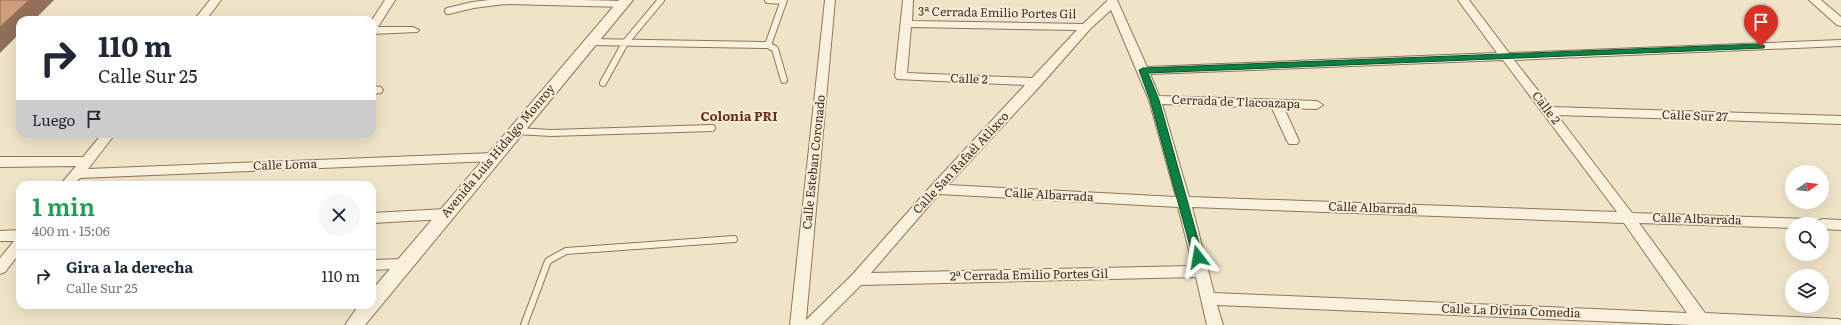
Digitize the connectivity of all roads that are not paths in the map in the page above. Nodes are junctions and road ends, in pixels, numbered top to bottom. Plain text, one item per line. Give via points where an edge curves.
1 (216, 0) edge
2 (390, 0) edge
3 (661, 0) edge
4 (768, 0) edge
5 (784, 0) edge
6 (830, 0) edge
7 (908, 0) edge
8 (1463, 0) edge
9 (1814, 0) edge
10 (1112, 1) edge
11 (624, 2) edge
12 (448, 12) dead end
13 (203, 16) edge
14 (376, 23) edge
15 (1841, 23) edge
16 (907, 24) junction
17 (1086, 27) junction
18 (376, 30) edge
19 (413, 30) dead end
20 (590, 42) junction
21 (625, 43) junction
22 (1841, 43) edge
23 (768, 45) junction
24 (1507, 57) junction
25 (1143, 70) junction
26 (784, 80) dead end
27 (1037, 82) junction
28 (603, 83) dead end
29 (1154, 100) junction
30 (1276, 104) junction
31 (1317, 105) dead end
32 (1549, 111) junction
33 (1841, 120) edge
34 (712, 128) dead end
35 (515, 131) junction
36 (106, 138) edge
37 (1293, 141) dead end
38 (493, 157) junction
39 (88, 161) junction
40 (0, 162) edge
41 (76, 174) junction
42 (70, 181) edge
43 (936, 189) junction
44 (1184, 202) junction
45 (445, 214) junction
46 (1627, 216) junction
47 (376, 218) edge
48 (1785, 223) edge
49 (1829, 224) edge
50 (1841, 225) edge
51 (16, 235) edge
52 (0, 236) edge
53 (734, 240) dead end
54 (16, 248) edge
55 (404, 264) junction
56 (376, 265) edge
57 (0, 268) edge
58 (1202, 271) junction
59 (857, 279) junction
60 (376, 298) edge
61 (1208, 299) junction
62 (367, 309) edge
63 (1702, 322) edge
64 (354, 325) edge
65 (524, 325) edge
66 (798, 325) edge
67 (811, 325) edge
68 (1215, 325) edge
69 (1838, 325) edge

1 - 13 street
2 - 14 street
3 - 21 lane
4 - 5 lane
5 - 23 lane
6 - 66 street, Calle Esteban Coronado
7 - 16 street
8 - 24 street, Calle 2
9 - 15 street
10 - 17 street, Calle San Rafaél Atlixco
10 - 25 street
11 - 12 lane via 505,1
11 - 20 street, Avenida Luis Hidalgo Monroy
16 - 17 street, 3ª Cerrada Emilio Portes Gil
16 - 27 street, Calle 2 via 901,76
17 - 27 street, Calle San Rafaél Atlixco
18 - 19 street
20 - 21 lane
20 - 35 street, Avenida Luis Hidalgo Monroy
21 - 23 lane
21 - 28 lane
22 - 24 street
23 - 26 lane via 774,49
24 - 25 street
24 - 32 street, Calle 2
25 - 29 street
27 - 43 street, Calle San Rafaél Atlixco
29 - 30 street, Cerrada de Tlacoazapa
29 - 44 street
30 - 31 street, Cerrada de Tlacoazapa
30 - 37 street
32 - 33 street, Calle Sur 27
32 - 46 street, Calle 2
34 - 35 lane via 551,133
35 - 38 street, Avenida Luis Hidalgo Monroy
36 - 39 street
38 - 41 street, Calle Loma
38 - 45 street, Avenida Luis Hidalgo Monroy
39 - 40 street
39 - 41 street
41 - 42 street
43 - 44 street, Calle Albarrada
43 - 59 street, Calle San Rafaél Atlixco
44 - 46 street, Calle Albarrada
44 - 58 street
45 - 47 street
45 - 55 street, Avenida Luis Hidalgo Monroy
46 - 48 street, Calle Albarrada
46 - 63 street, Calle 2
49 - 50 street
51 - 52 street
53 - 65 lane via 566,250 548,261
54 - 57 street
55 - 56 street
55 - 60 street, Avenida Luis Hidalgo Monroy
58 - 59 street, 2ª Cerrada Emilio Portes Gil
58 - 61 street
59 - 67 street, Calle San Rafaél Atlixco
61 - 63 street, Calle La Divina Comedia
61 - 68 street
62 - 64 street, Avenida Luis Hidalgo Monroy
63 - 69 street, Calle La Divina Comedia

